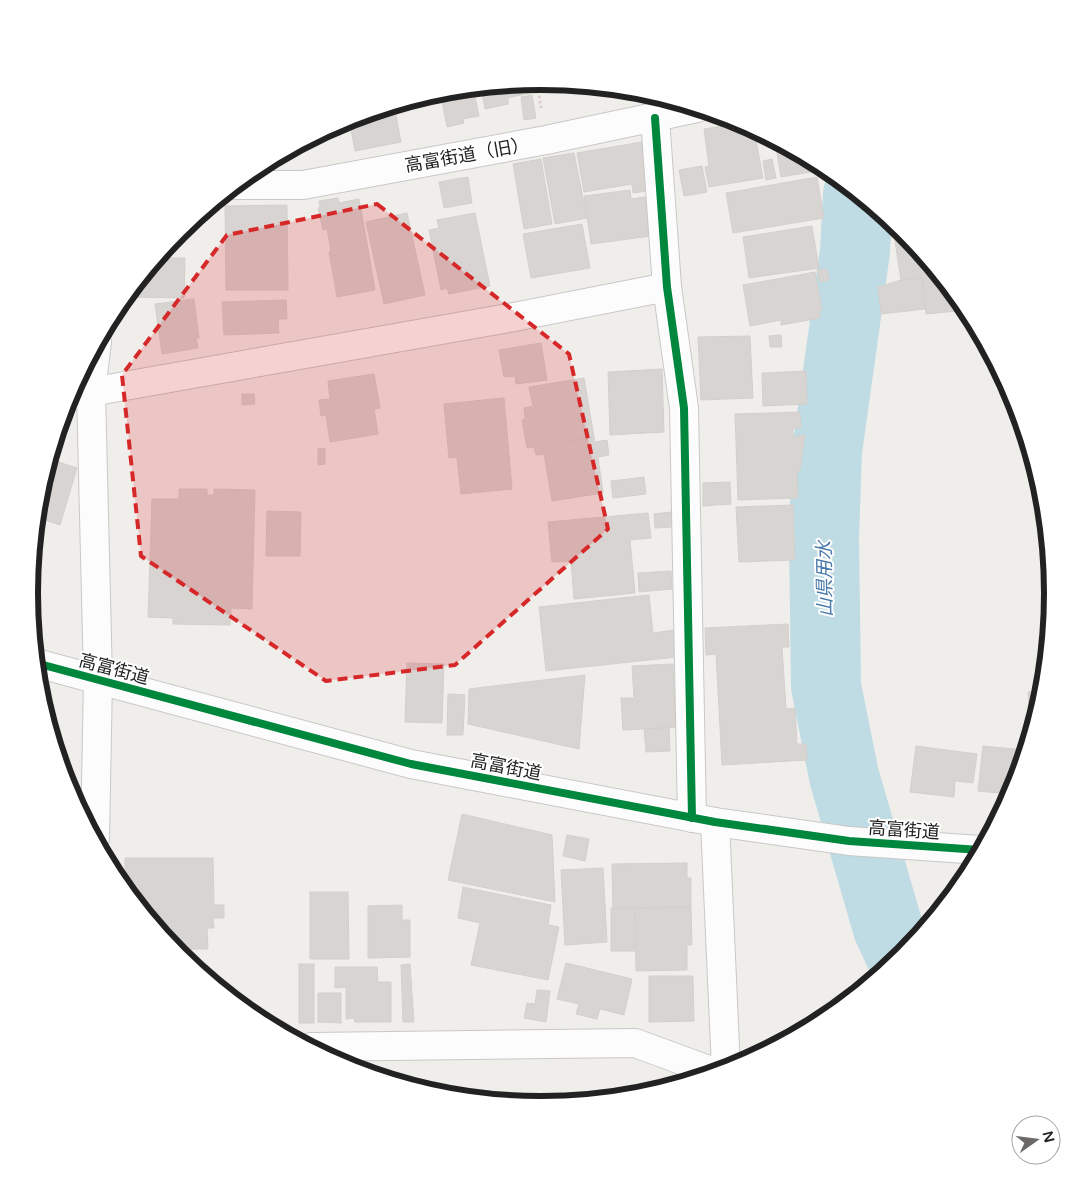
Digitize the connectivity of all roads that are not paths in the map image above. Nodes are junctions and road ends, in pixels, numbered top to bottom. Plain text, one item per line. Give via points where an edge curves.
1 (684, 111) edge
2 (655, 118) junction
3 (247, 184) edge
4 (667, 287) junction
5 (80, 393) edge
6 (43, 665) edge
7 (98, 680) junction
8 (704, 820) junction
9 (95, 826) edge
10 (973, 850) edge
11 (325, 1047) edge
12 (725, 1060) edge
13 (704, 1068) edge

1 - 2 street, 高富街道（旧）
2 - 3 street, 高富街道（旧） via 303,185
2 - 4 street
4 - 5 street
4 - 8 street via 684,408
5 - 7 street
6 - 7 street, 高富街道
7 - 8 street, 高富街道 via 412,764
7 - 9 street
8 - 10 street, 高富街道 via 849,841
8 - 12 street
11 - 13 street via 635,1043

